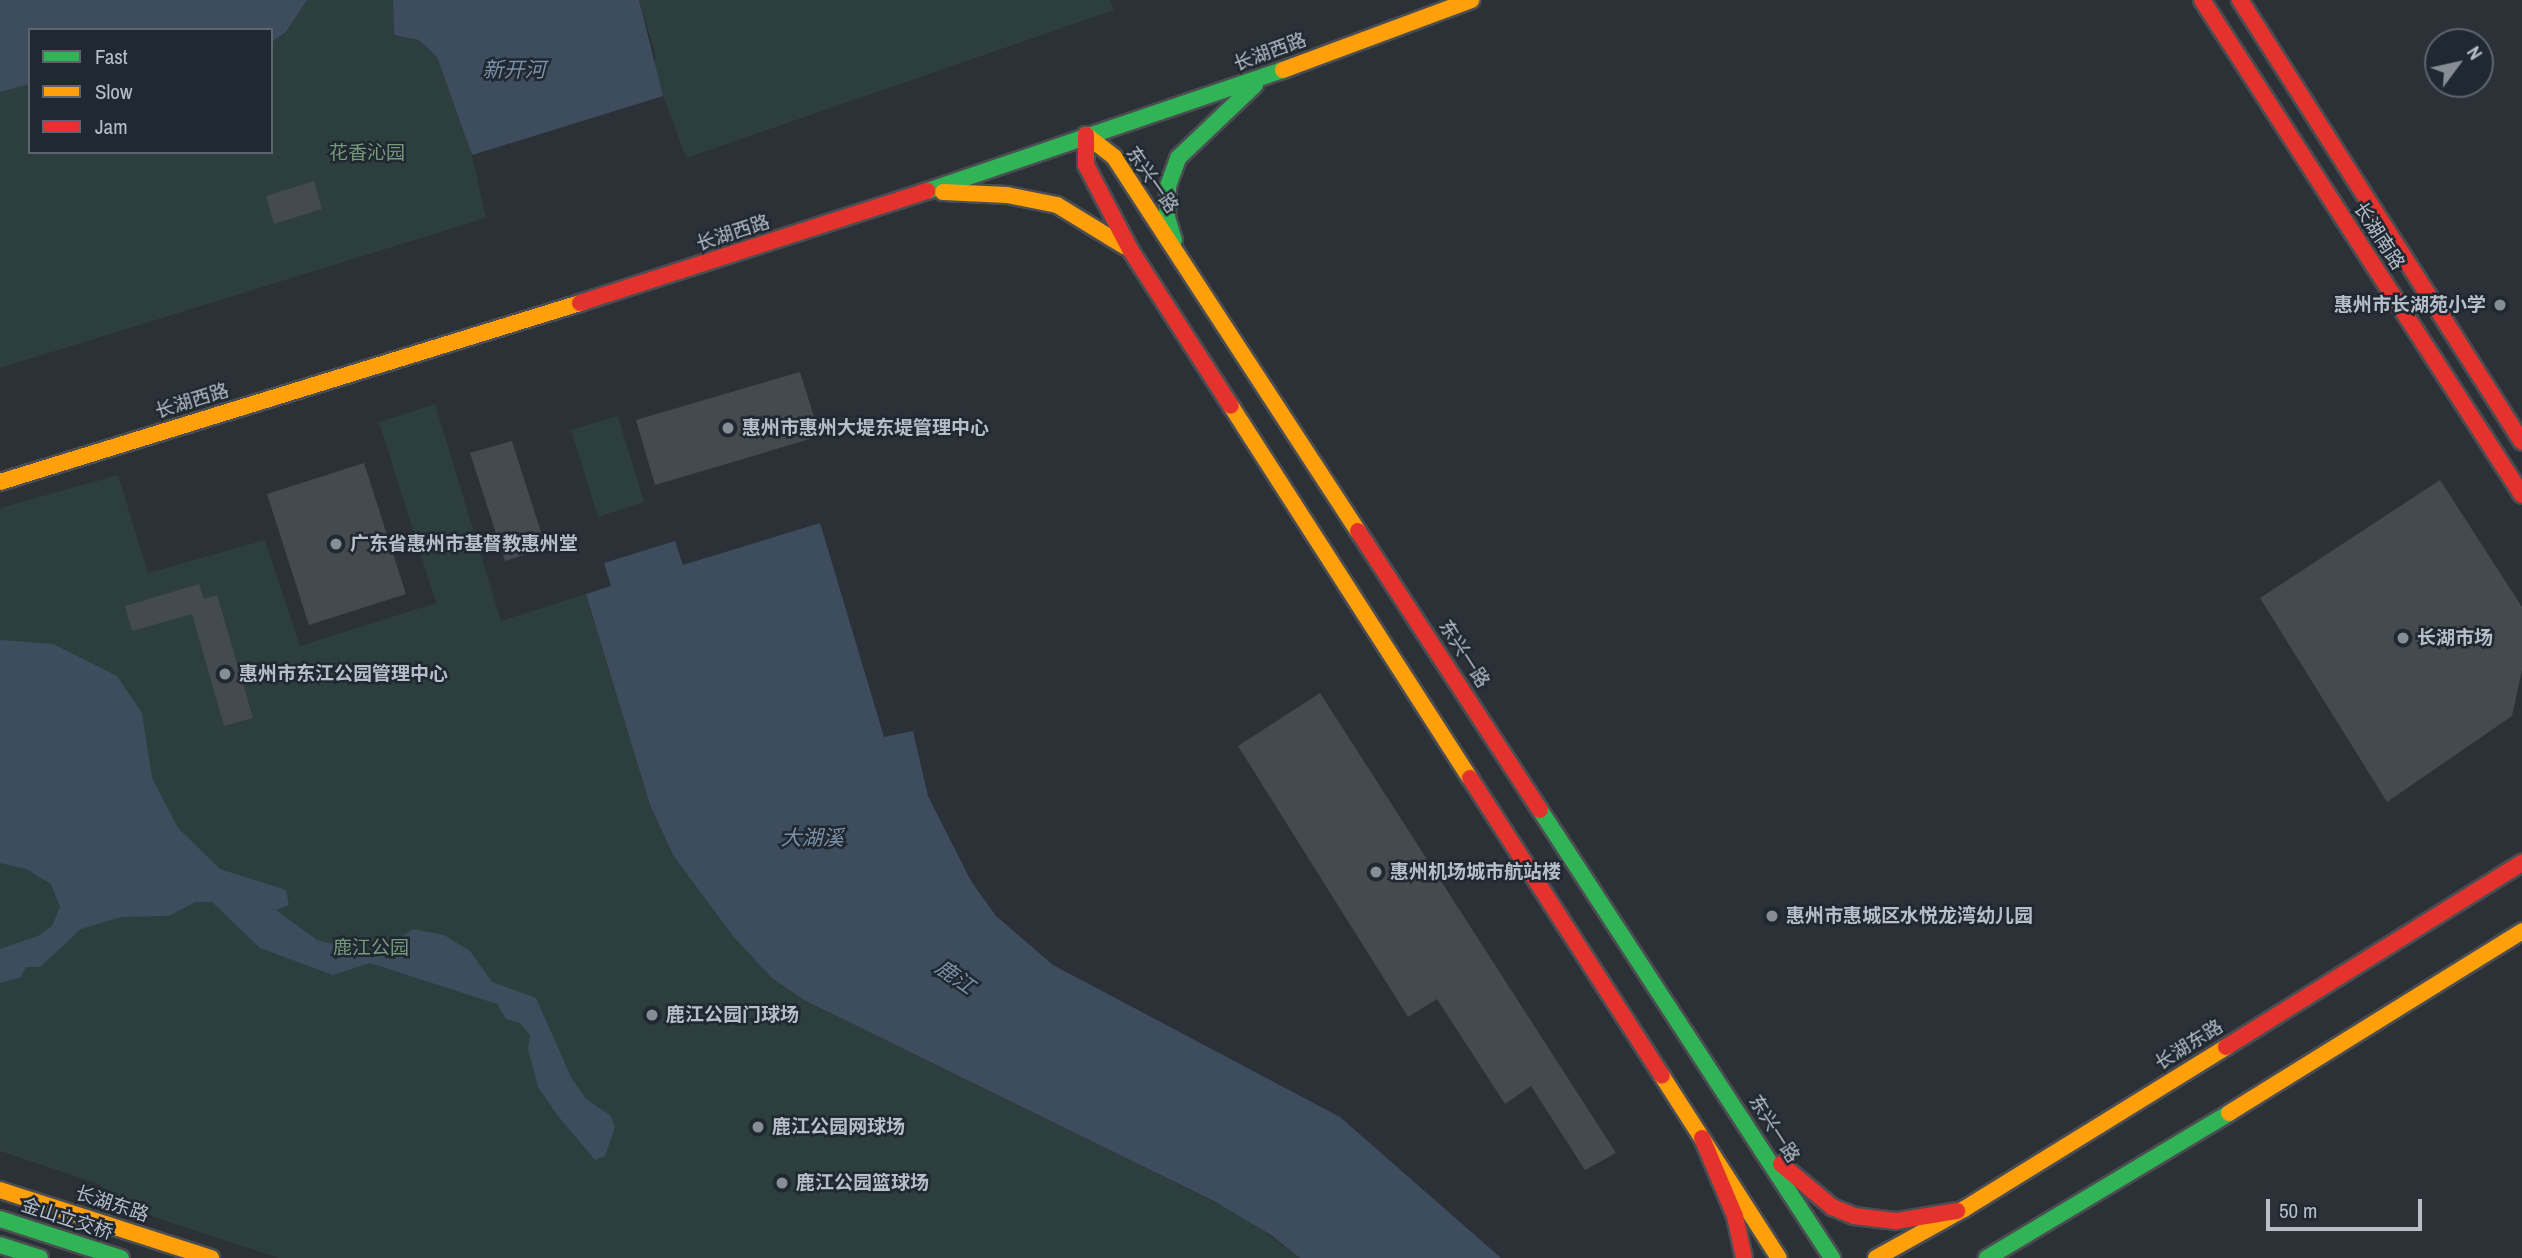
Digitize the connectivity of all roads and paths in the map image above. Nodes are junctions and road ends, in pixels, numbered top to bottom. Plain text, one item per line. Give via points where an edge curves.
1 (1471, 0) edge
2 (2202, 0) edge
3 (2240, 0) edge
4 (1265, 77) junction
5 (1086, 135) junction
6 (925, 193) junction
7 (1131, 251) junction
8 (1179, 257) junction
9 (2522, 442) edge
10 (0, 482) edge
11 (2522, 495) edge
12 (2522, 863) edge
13 (2522, 931) edge
14 (1702, 1138) junction
15 (1762, 1148) junction
16 (0, 1190) edge
17 (1964, 1209) junction
18 (0, 1219) edge
19 (2020, 1241) junction
20 (0, 1245) edge
21 (40, 1258) edge
22 (121, 1258) edge
23 (211, 1258) edge
24 (1744, 1258) edge
25 (1779, 1258) edge
26 (1832, 1258) edge
27 (1876, 1258) edge
28 (1986, 1258) edge
29 (2003, 1258) edge

1 - 4 street, 长湖西路
2 - 11 street, 长湖南路
3 - 9 street, 长湖南路
4 - 5 street, 长湖西路
4 - 8 street via 1178,158 1168,186 1167,217
5 - 6 street, 长湖西路
5 - 7 street via 1086,165
5 - 8 street, 东兴一路 via 1114,157
6 - 7 street via 1041,200 1082,216
6 - 10 street, 长湖西路
7 - 14 street
8 - 15 street, 东兴一路
12 - 17 street, 长湖东路
13 - 19 street via 2382,1022
14 - 24 street via 1735,1216
14 - 25 street
15 - 17 street via 1832,1207 1854,1216 1896,1221
15 - 26 street, 东兴一路
16 - 23 street, 长湖东路
17 - 27 street, 长湖东路
18 - 22 street, 金山立交桥
19 - 28 street
19 - 29 street
20 - 21 street

